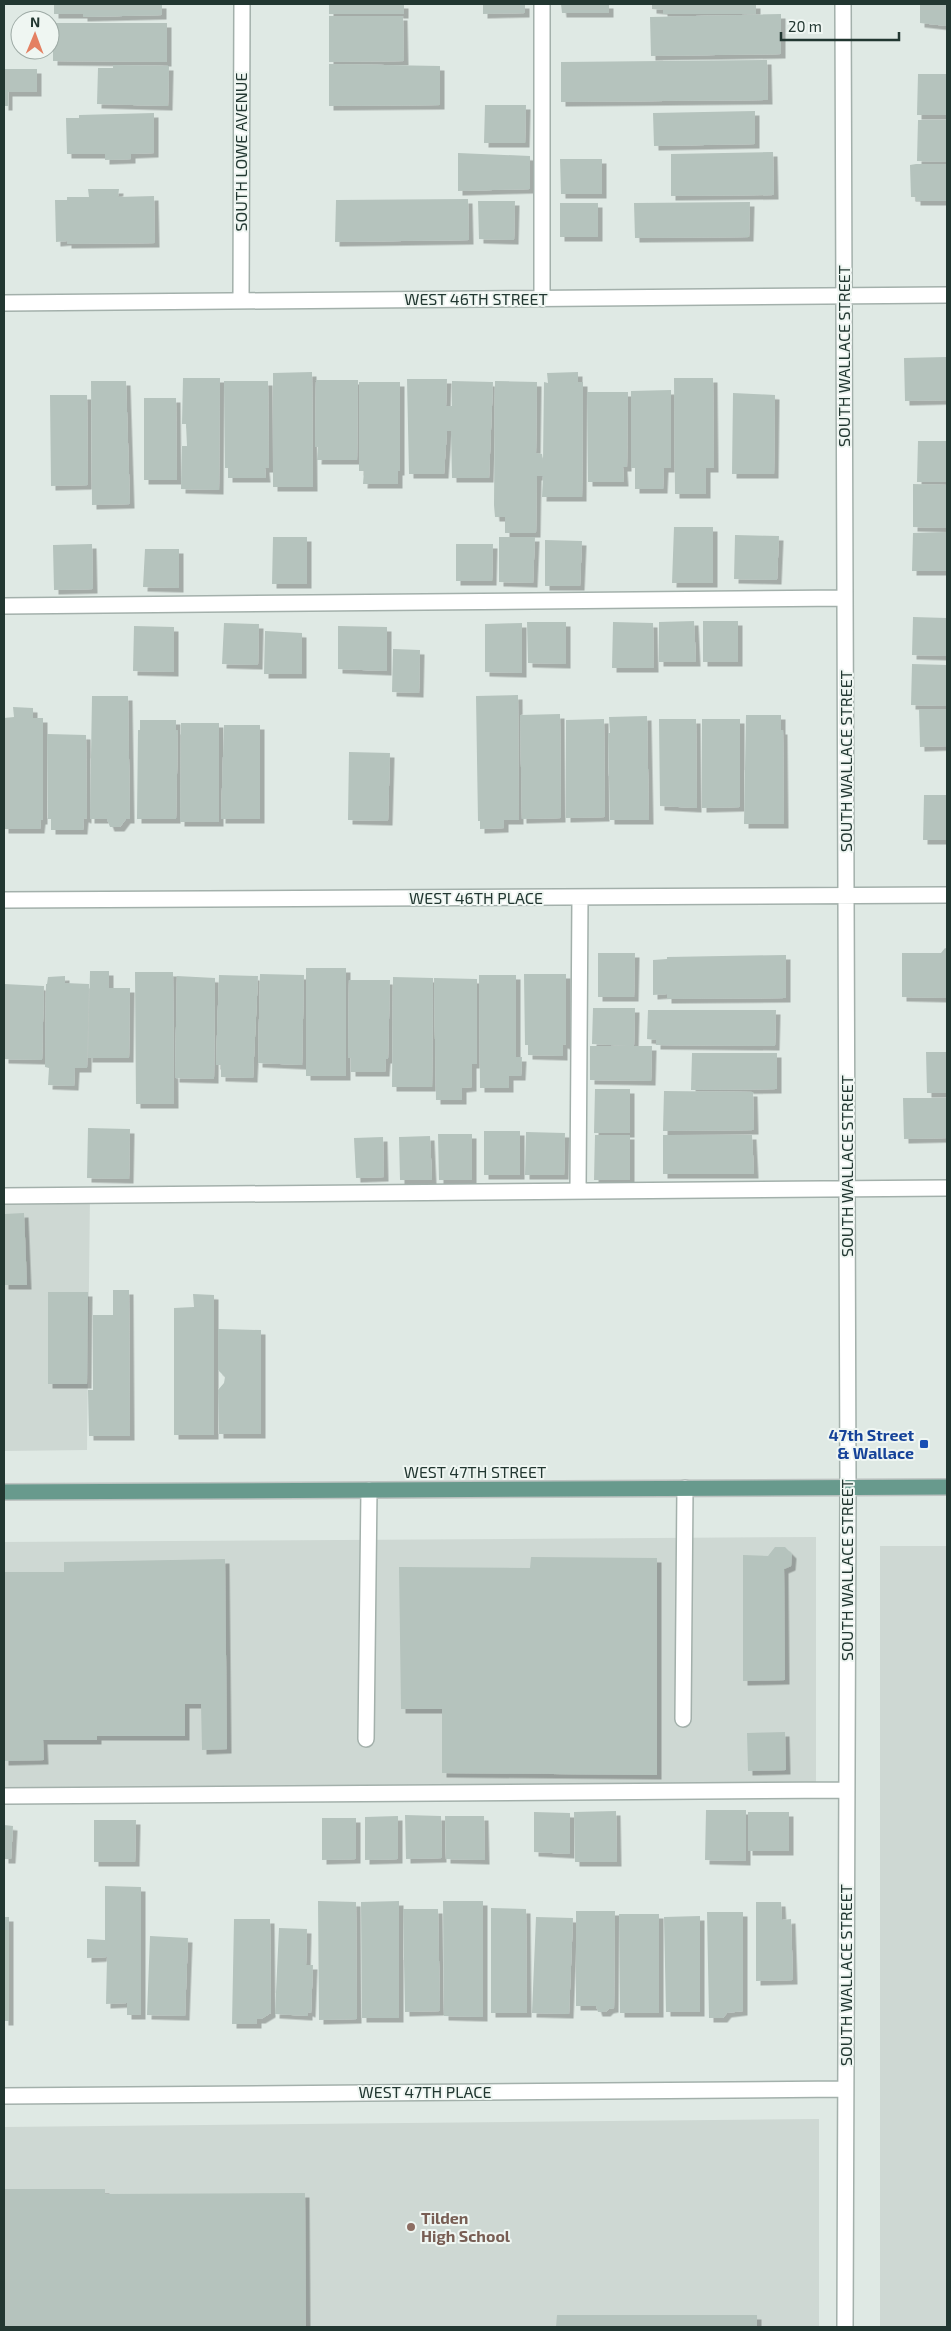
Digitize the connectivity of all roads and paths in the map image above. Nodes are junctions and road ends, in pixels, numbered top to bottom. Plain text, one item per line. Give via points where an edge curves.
1 (242, 4) edge
2 (542, 4) edge
3 (844, 4) edge
4 (947, 295) edge
5 (844, 296) junction
6 (542, 299) junction
7 (241, 301) junction
8 (4, 303) edge
9 (845, 598) junction
10 (4, 606) edge
11 (846, 895) junction
12 (947, 895) edge
13 (580, 897) junction
14 (4, 900) edge
15 (847, 1188) junction
16 (947, 1188) edge
17 (578, 1191) junction
18 (4, 1196) edge
19 (848, 1487) junction
20 (947, 1487) edge
21 (684, 1488) junction
22 (369, 1490) junction
23 (4, 1492) edge
24 (683, 1719) dead end
25 (366, 1740) dead end
26 (847, 1790) junction
27 (4, 1796) edge
28 (845, 2089) junction
29 (4, 2096) edge
30 (845, 2327) edge

1 - 7 street, SOUTH LOWE AVENUE
2 - 6 street
3 - 5 street, SOUTH WALLACE STREET
4 - 5 street, WEST 46TH STREET
5 - 6 street, WEST 46TH STREET
5 - 9 street, SOUTH WALLACE STREET
6 - 7 street, WEST 46TH STREET
7 - 8 street, WEST 46TH STREET
9 - 10 street
9 - 11 street, SOUTH WALLACE STREET
11 - 12 street, WEST 46TH PLACE
11 - 13 street, WEST 46TH PLACE
11 - 15 street, SOUTH WALLACE STREET
13 - 14 street, WEST 46TH PLACE
13 - 17 street
15 - 16 street
15 - 17 street
15 - 19 street, SOUTH WALLACE STREET
17 - 18 street
19 - 20 main road, WEST 47TH STREET
19 - 21 main road, WEST 47TH STREET
19 - 26 street, SOUTH WALLACE STREET
21 - 22 main road, WEST 47TH STREET
21 - 24 street
22 - 23 main road, WEST 47TH STREET
22 - 25 street
26 - 27 street
26 - 28 street, SOUTH WALLACE STREET
28 - 29 street, WEST 47TH PLACE
28 - 30 street, SOUTH WALLACE STREET

